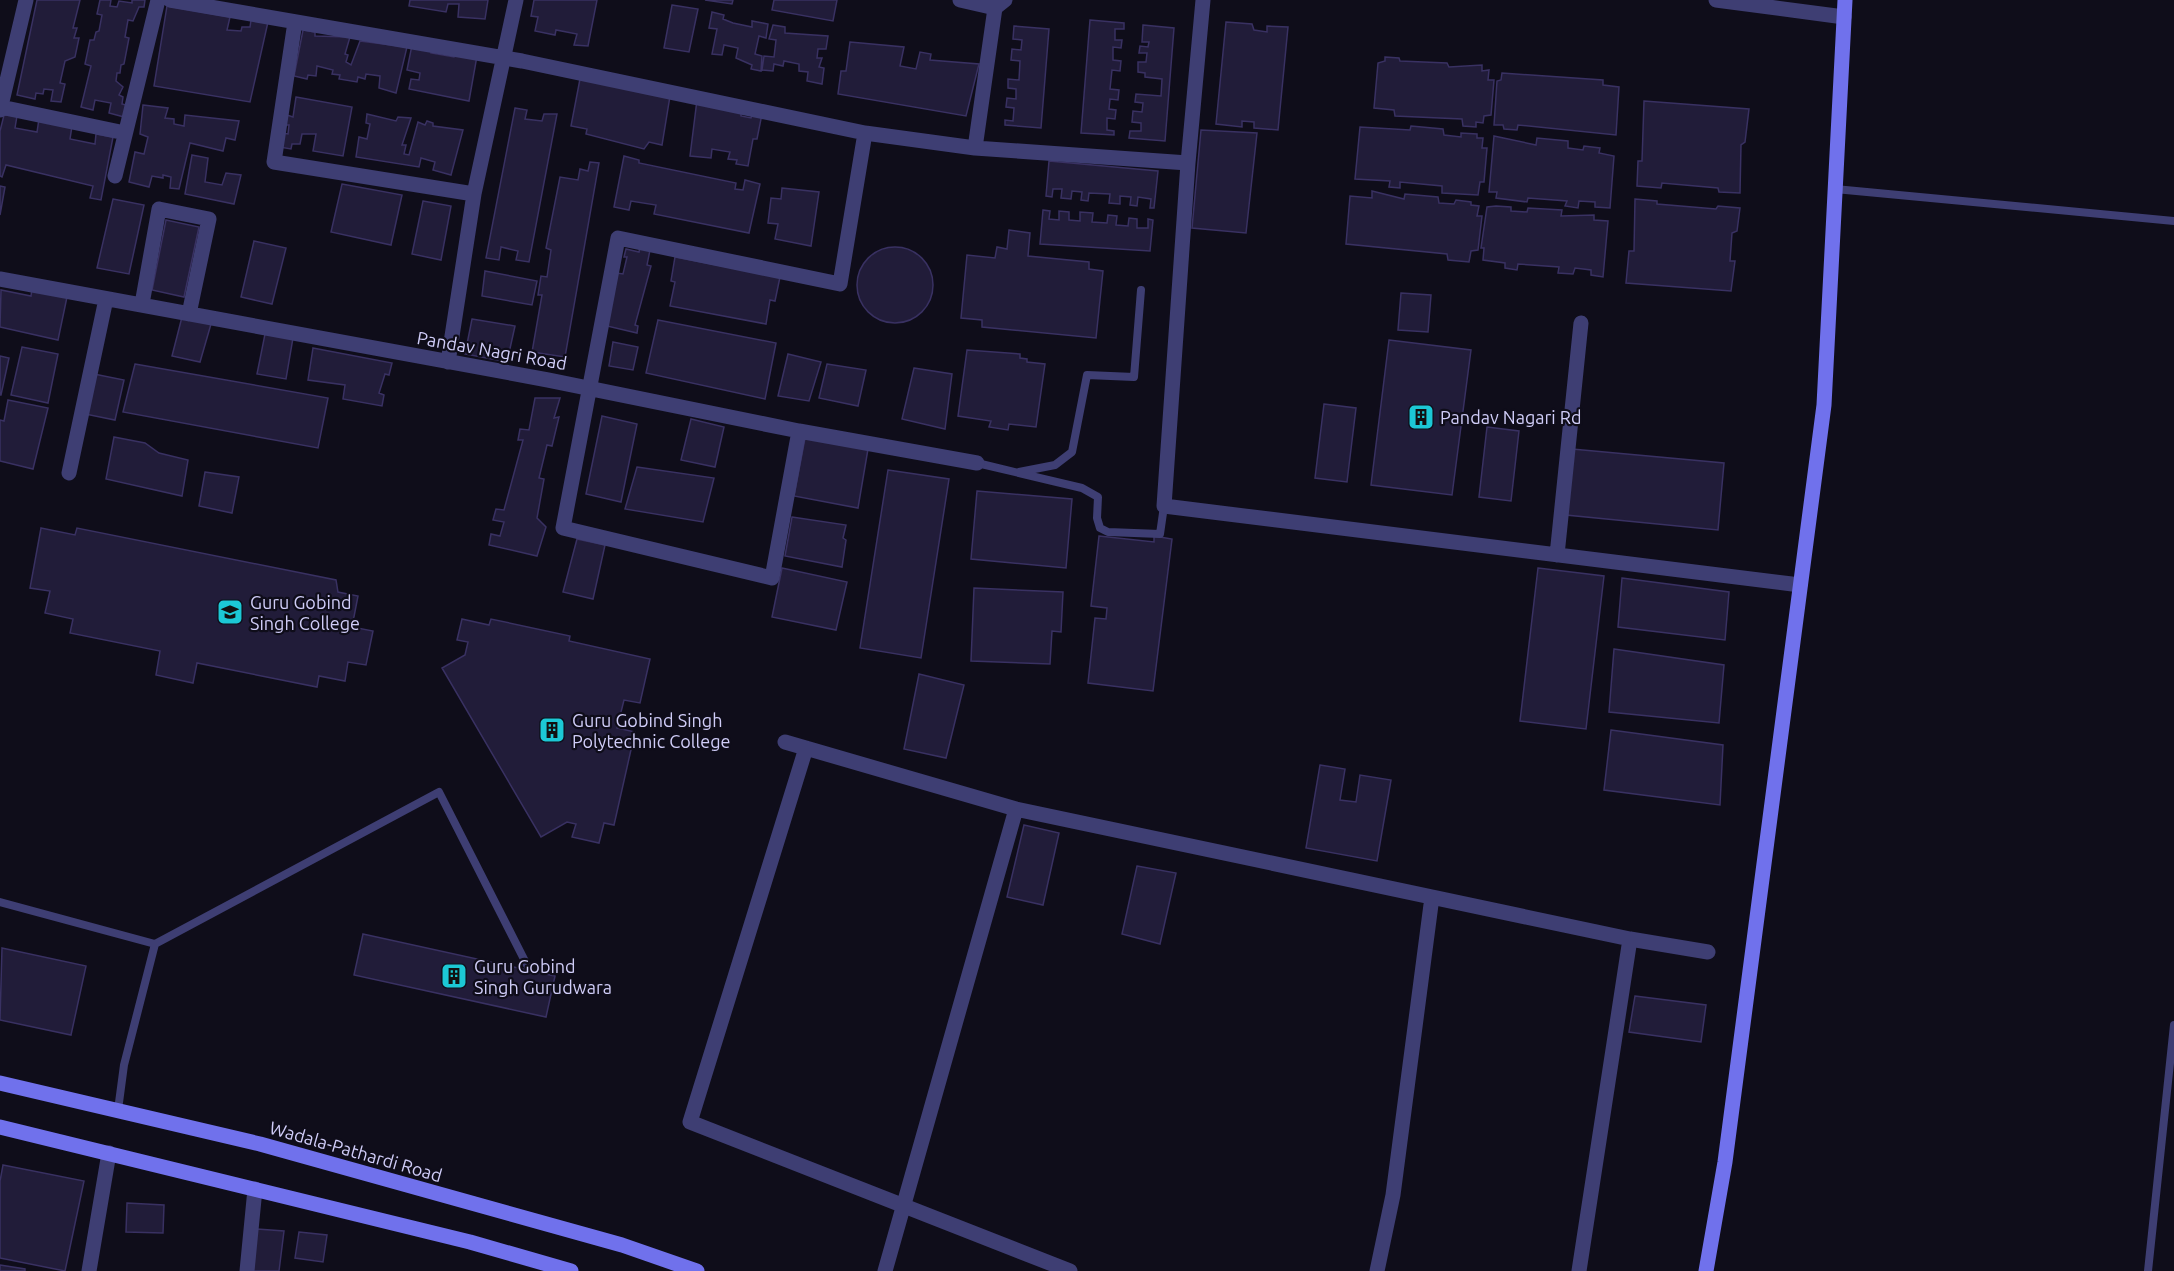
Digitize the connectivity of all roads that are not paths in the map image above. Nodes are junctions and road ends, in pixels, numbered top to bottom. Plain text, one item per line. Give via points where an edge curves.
1 (26, 0) edge
2 (158, 0) edge
3 (170, 0) edge
4 (516, 0) edge
5 (960, 0) edge
6 (1203, 0) edge
7 (1716, 0) edge
8 (1845, 0) edge
9 (1000, 4) edge
10 (1844, 17) junction
11 (296, 22) junction
12 (505, 58) junction
13 (0, 108) edge
14 (125, 132) junction
15 (865, 133) junction
16 (975, 147) junction
17 (1188, 163) junction
18 (115, 176) dead end
19 (1835, 189) junction
20 (474, 194) junction
21 (2174, 222) edge
22 (0, 279) edge
23 (1141, 290) dead end
24 (106, 299) junction
25 (142, 304) junction
26 (189, 314) junction
27 (1581, 323) dead end
28 (448, 362) junction
29 (591, 388) junction
30 (799, 431) junction
31 (977, 463) joint
32 (1019, 472) junction
33 (69, 473) dead end
34 (1164, 506) junction
35 (1557, 555) junction
36 (1800, 585) junction
37 (785, 742) dead end
38 (806, 748) junction
39 (1016, 809) junction
40 (1432, 897) junction
41 (0, 902) edge
42 (1630, 939) junction
43 (156, 944) junction
44 (1708, 952) dead end
45 (527, 965) dead end
46 (2174, 1025) edge
47 (0, 1083) edge
48 (2170, 1101) edge
49 (118, 1110) junction
50 (0, 1127) edge
51 (108, 1153) junction
52 (255, 1189) junction
53 (902, 1207) junction
54 (88, 1271) edge
55 (247, 1271) edge
56 (571, 1271) edge
57 (697, 1271) edge
58 (885, 1271) edge
59 (1070, 1271) edge
60 (1377, 1271) edge
61 (1579, 1271) edge
62 (1706, 1271) edge
63 (2148, 1271) edge

1 - 13 street
2 - 14 street
3 - 11 street
4 - 12 street
5 - 9 street
6 - 17 street
7 - 10 street
8 - 10 main road
9 - 16 street
10 - 19 main road
11 - 12 street
11 - 20 street via 274,162
12 - 15 street
12 - 20 street
13 - 14 street
14 - 18 street
15 - 16 street
15 - 29 street via 840,284 618,238
16 - 17 street
17 - 34 street
19 - 21 lane
19 - 36 main road via 1824,405
20 - 28 street
22 - 24 street, Pandav Nagri Road
23 - 32 lane via 1134,377 1087,375 1072,452 1055,465
24 - 25 street, Pandav Nagri Road
24 - 33 street
25 - 26 street, Pandav Nagri Road
25 - 26 street via 159,209 209,219
26 - 28 street, Pandav Nagri Road
27 - 35 street
28 - 29 street, Pandav Nagri Road
29 - 30 street, Pandav Nagri Road
29 - 30 street via 563,528 772,578
30 - 31 street, Pandav Nagri Road
31 - 32 lane
32 - 34 lane via 1082,488 1098,497 1097,518 1100,528 1108,532 1160,534
34 - 35 street
35 - 36 street
36 - 62 main road via 1725,1162
37 - 38 street
38 - 39 street
38 - 53 street via 690,1122
39 - 40 street
39 - 53 street
40 - 42 street
40 - 60 street via 1393,1195
41 - 43 lane
42 - 44 street
42 - 61 street
43 - 45 lane via 440,792
43 - 49 lane via 124,1065
46 - 48 lane
47 - 49 main road, Wadala-Pathardi Road
48 - 63 lane
49 - 57 main road, Wadala-Pathardi Road via 260,1144 622,1245
50 - 51 main road
51 - 52 main road
51 - 54 street
52 - 55 street
52 - 56 main road
53 - 58 street
53 - 59 street

